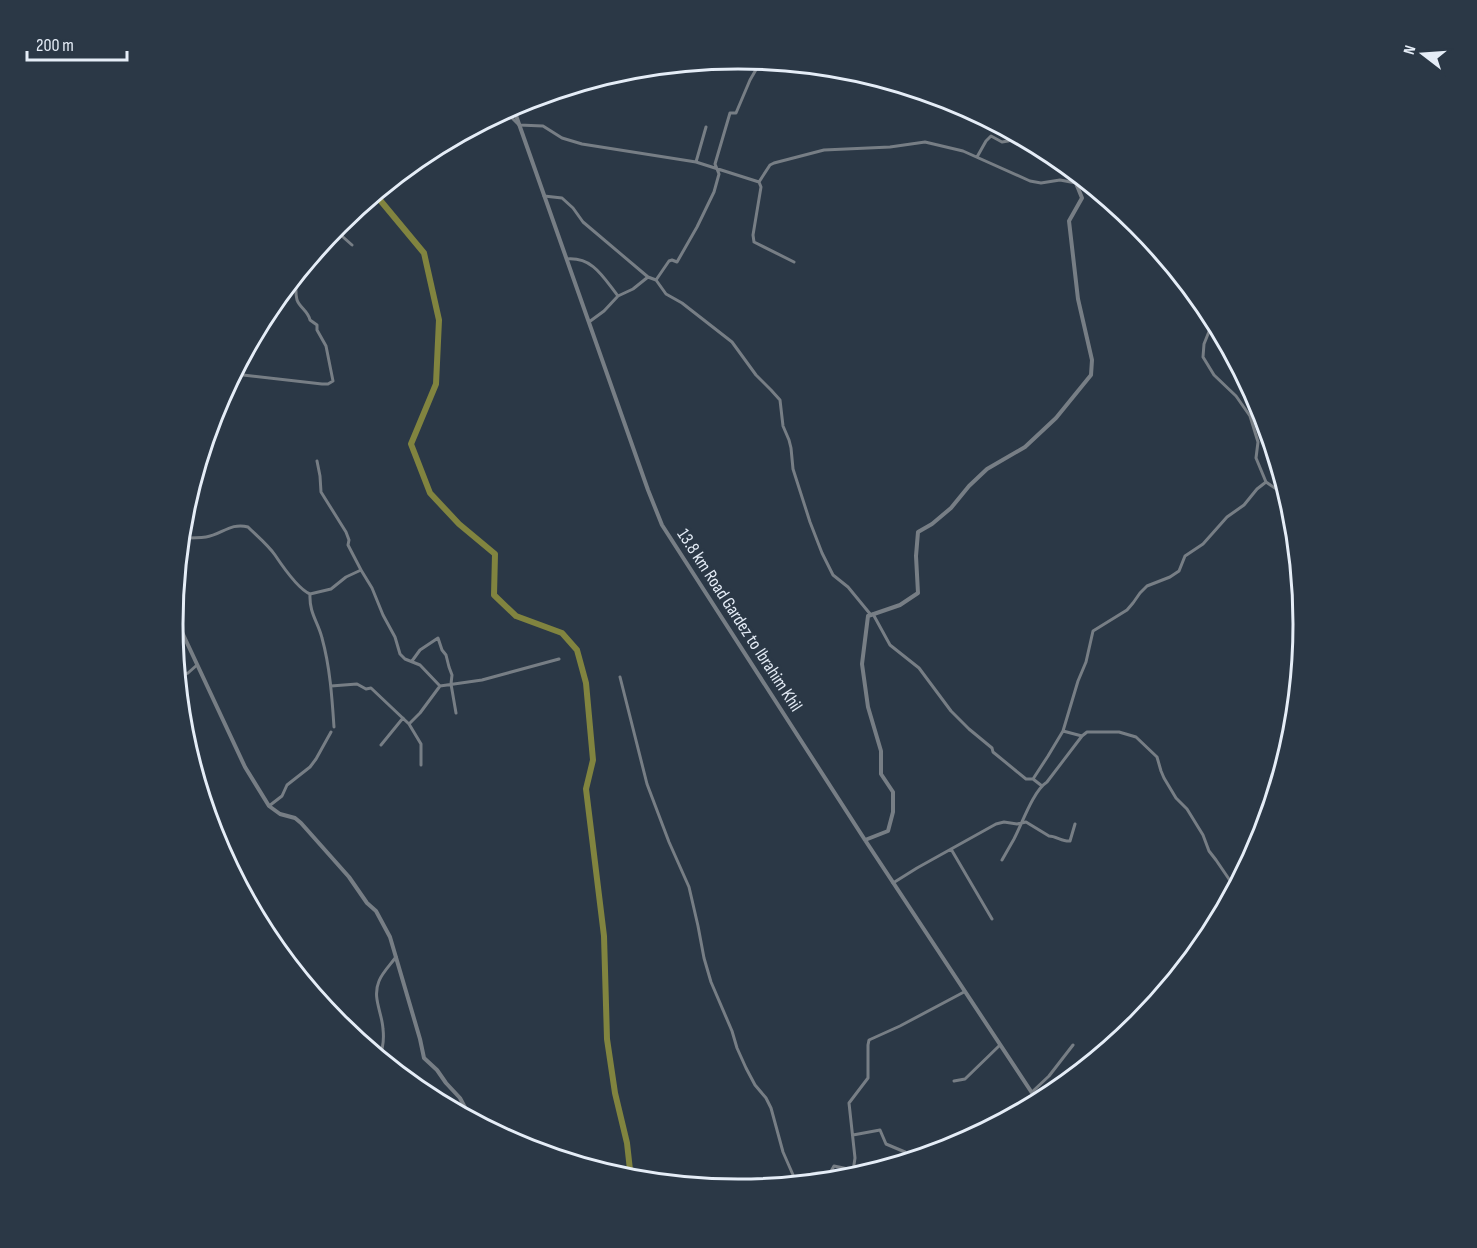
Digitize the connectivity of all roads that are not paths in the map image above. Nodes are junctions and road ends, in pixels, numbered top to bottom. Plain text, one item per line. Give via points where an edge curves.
1 (756, 69) edge
2 (516, 116) edge
3 (512, 118) edge
4 (519, 125) junction
5 (706, 127) dead end
6 (1010, 140) edge
7 (977, 158) junction
8 (696, 162) junction
9 (717, 169) junction
10 (759, 182) junction
11 (1076, 185) joint
12 (544, 195) junction
13 (342, 236) edge
14 (352, 245) dead end
15 (567, 259) junction
16 (794, 262) dead end
17 (648, 277) junction
18 (656, 280) junction
19 (296, 289) edge
20 (618, 296) junction
21 (589, 322) junction
22 (1209, 331) edge
23 (243, 375) edge
24 (317, 461) dead end
25 (1266, 482) junction
26 (1277, 490) edge
27 (190, 538) edge
28 (361, 570) junction
29 (310, 594) junction
30 (872, 615) junction
31 (184, 636) edge
32 (559, 659) dead end
33 (412, 661) junction
34 (197, 665) junction
35 (186, 674) edge
36 (620, 677) dead end
37 (451, 684) junction
38 (331, 686) junction
39 (440, 686) junction
40 (456, 712) dead end
41 (403, 718) junction
42 (409, 724) junction
43 (334, 727) dead end
44 (1063, 731) junction
45 (331, 732) dead end
46 (1082, 736) junction
47 (381, 745) dead end
48 (421, 765) dead end
49 (1033, 779) junction
50 (1042, 786) junction
51 (269, 807) junction
52 (1021, 822) junction
53 (1076, 824) dead end
54 (864, 840) junction
55 (951, 849) junction
56 (1002, 860) dead end
57 (1230, 881) edge
58 (893, 883) junction
59 (992, 919) dead end
60 (396, 957) junction
61 (964, 992) junction
62 (1000, 1045) junction
63 (1073, 1045) dead end
64 (382, 1048) edge
65 (954, 1081) dead end
66 (1032, 1092) joint
67 (465, 1107) edge
68 (853, 1134) junction
69 (906, 1153) edge
70 (854, 1166) edge
71 (845, 1168) edge
72 (831, 1171) edge
73 (793, 1176) edge

1 - 9 street via 736,113 730,113 715,164
2 - 4 street, 13.8 km Road Gardez to Ibrahim Khil
3 - 4 street
4 - 8 street via 543,126 582,144
4 - 12 street, 13.8 km Road Gardez to Ibrahim Khil
5 - 8 street
6 - 7 street via 1002,142 991,136
7 - 10 street via 925,142 824,150 774,163
7 - 11 street via 1030,182 1060,180
8 - 9 street
9 - 10 street
9 - 18 street via 714,192 697,227 677,262 669,261
10 - 16 street via 754,242
11 - 30 street via 1083,198 1070,221 1078,299 1092,375 1025,447 987,469 951,508 918,532 918,593 900,605
12 - 15 street, 13.8 km Road Gardez to Ibrahim Khil
12 - 17 street via 562,198 583,222
13 - 14 street
15 - 20 street via 592,264
15 - 21 street, 13.8 km Road Gardez to Ibrahim Khil
17 - 18 street
17 - 20 street
18 - 30 street via 666,294 732,342 780,400 793,469 822,554 833,575
19 - 23 street via 297,301 317,325 326,346 333,381 322,384
20 - 21 street
21 - 54 street, 13.8 km Road Gardez to Ibrahim Khil via 662,525
22 - 25 street via 1203,357 1250,416 1258,442 1256,458
24 - 28 street via 321,492 346,532
25 - 26 street
25 - 44 street via 1203,544 1185,556 1179,571 1147,586 1127,610 1094,631
27 - 29 street via 206,537 237,526 249,527 281,567
28 - 29 street via 331,589
28 - 33 street via 400,654
29 - 38 street
30 - 49 street via 890,645 919,668 951,711 993,752 1026,779
30 - 54 street via 868,616 862,664 868,707 881,751 881,774 893,792 894,812 888,831
31 - 34 street
32 - 37 street via 482,680
33 - 37 street via 438,638 452,675
33 - 39 street
34 - 35 street
34 - 51 street via 245,767
36 - 73 street via 647,784 689,887 711,982 746,1068 771,1108
37 - 39 street
37 - 40 street
38 - 41 street via 357,684 371,688
38 - 43 street
39 - 42 street
41 - 42 street
41 - 47 street
42 - 48 street via 421,744
44 - 46 street
44 - 49 street
45 - 51 street via 310,767 287,785 282,796
46 - 50 street
46 - 57 street via 1087,732 1119,732 1136,737 1150,749 1176,798 1187,809 1209,852
49 - 50 street
50 - 52 street
51 - 60 street via 301,823 350,877 376,911
52 - 53 street via 1067,841
52 - 55 street via 996,824
52 - 56 street
54 - 58 street, 13.8 km Road Gardez to Ibrahim Khil
55 - 58 street
55 - 59 street
58 - 61 street, 13.8 km Road Gardez to Ibrahim Khil
60 - 64 street via 377,990
60 - 67 street via 424,1058
61 - 62 street, 13.8 km Road Gardez to Ibrahim Khil
61 - 68 street via 869,1041 868,1078 849,1103
62 - 65 street via 965,1079
62 - 66 street, 13.8 km Road Gardez to Ibrahim Khil
63 - 66 street
68 - 69 street via 880,1130 886,1144
68 - 70 street
71 - 72 street via 834,1166

